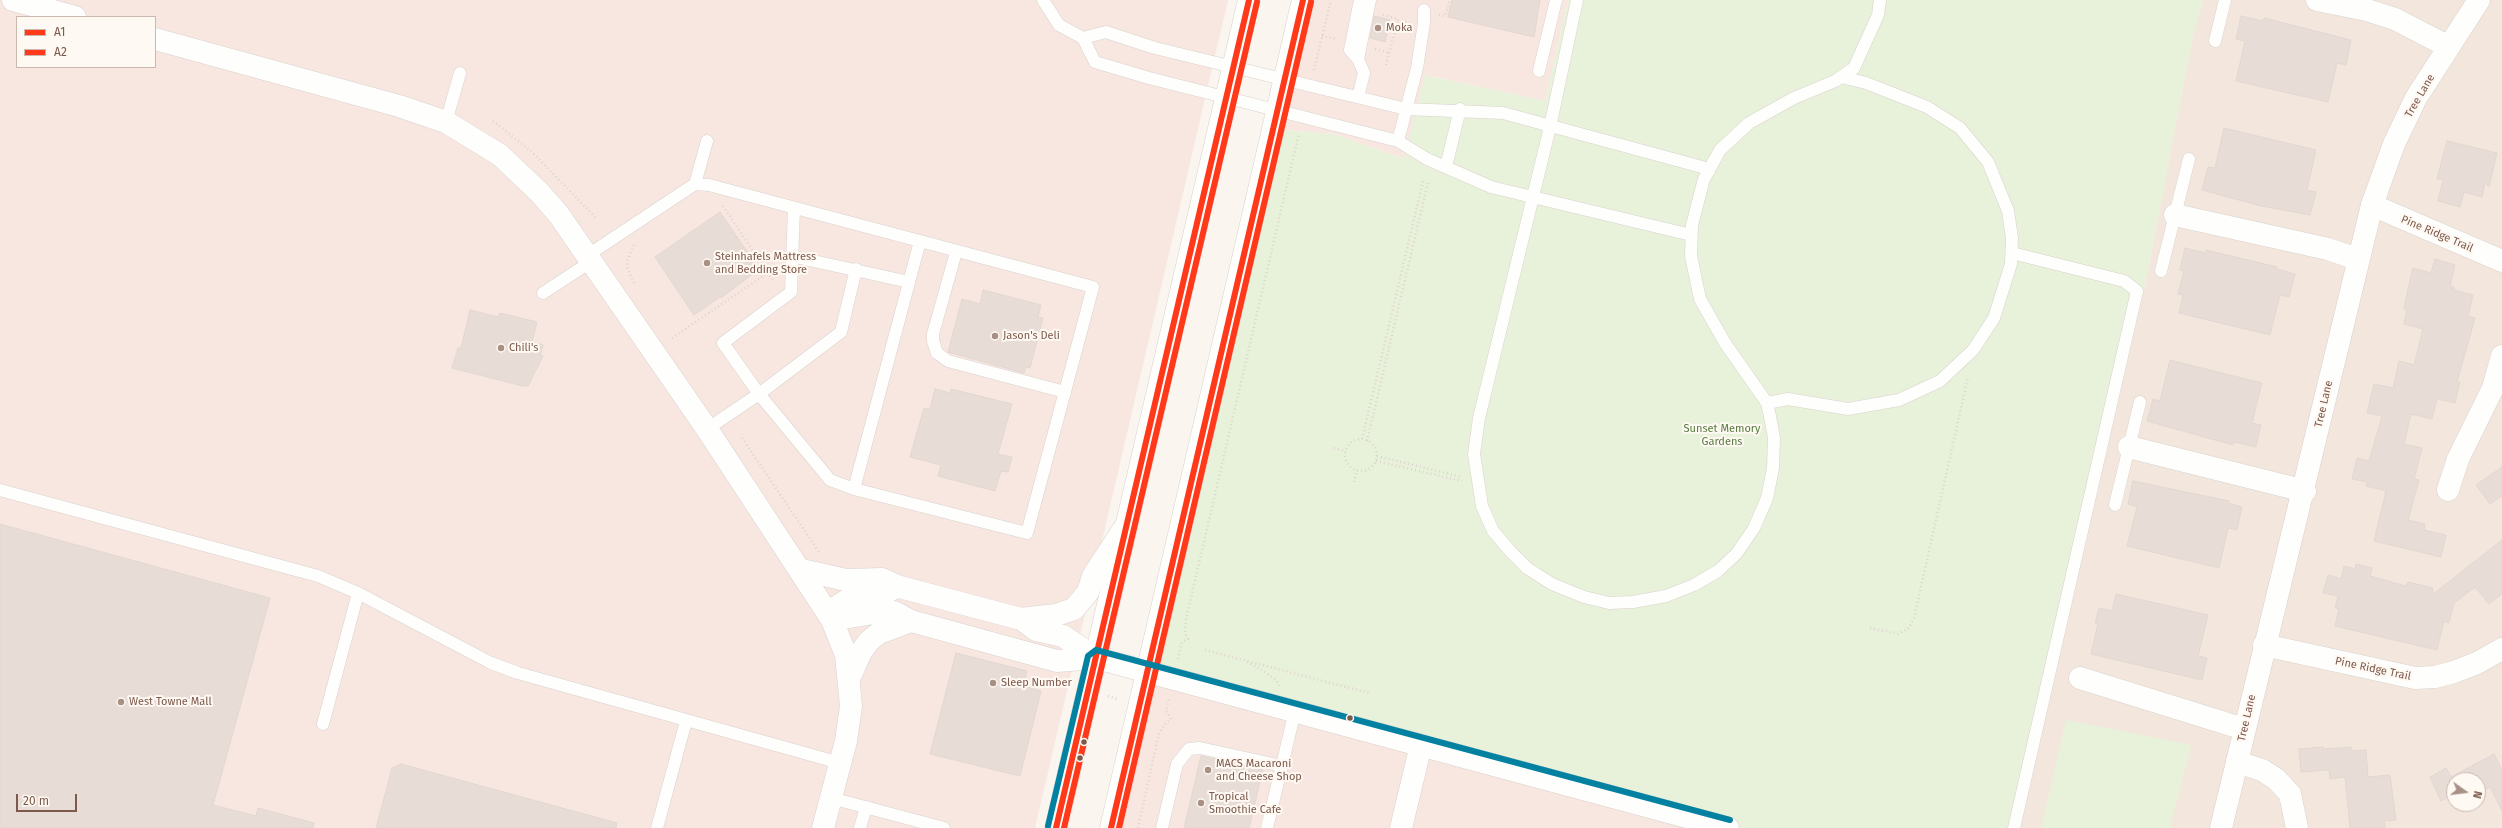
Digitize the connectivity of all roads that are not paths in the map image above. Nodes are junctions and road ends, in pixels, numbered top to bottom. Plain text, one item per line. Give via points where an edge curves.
1 (13, 0) edge
2 (1043, 0) edge
3 (1249, 0) edge
4 (1303, 0) edge
5 (1360, 0) edge
6 (1556, 0) edge
7 (1577, 0) edge
8 (1880, 0) edge
9 (2226, 0) edge
10 (2317, 0) edge
11 (2480, 0) edge
12 (49, 5) edge
13 (1369, 6) edge
14 (1424, 13) road end
15 (73, 16) edge
16 (1083, 38) junction
17 (156, 39) edge
18 (2215, 40) dead end
19 (2449, 47) junction
20 (1358, 59) junction
21 (1234, 66) junction
22 (1539, 71) dead end
23 (460, 72) dead end
24 (1841, 77) junction
25 (1285, 78) junction
26 (1227, 97) junction
27 (1358, 97) junction
28 (1277, 109) junction
29 (1406, 109) junction
30 (1460, 109) junction
31 (446, 122) junction
32 (1550, 127) junction
33 (707, 141) dead end
34 (1398, 141) junction
35 (2189, 159) dead end
36 (1446, 167) junction
37 (1709, 171) junction
38 (695, 184) junction
39 (1531, 198) junction
40 (2372, 205) junction
41 (794, 208) junction
42 (2175, 215) junction
43 (1691, 235) junction
44 (920, 241) junction
45 (956, 252) junction
46 (2012, 253) junction
47 (791, 256) junction
48 (590, 258) junction
49 (2357, 259) junction
50 (2502, 261) edge
51 (856, 269) junction
52 (2162, 271) dead end
53 (909, 282) junction
54 (544, 293) dead end
55 (2502, 356) edge
56 (1065, 392) junction
57 (759, 394) junction
58 (2140, 402) dead end
59 (1767, 403) junction
60 (707, 429) junction
61 (2129, 447) junction
62 (854, 489) junction
63 (0, 490) edge
64 (2448, 490) dead end
65 (2304, 491) junction
66 (2115, 505) dead end
67 (1129, 520) junction
68 (802, 570) junction
69 (900, 587) junction
70 (358, 593) junction
71 (830, 616) junction
72 (1021, 619) junction
73 (911, 621) junction
74 (2264, 645) junction
75 (2502, 648) edge
76 (1096, 658) junction
77 (1148, 671) junction
78 (2080, 678) dead end
79 (849, 679) junction
80 (1295, 711) junction
81 (686, 721) junction
82 (323, 724) dead end
83 (2244, 729) junction
84 (1421, 745) junction
85 (2237, 762) junction
86 (840, 763) junction
87 (1282, 766) junction
88 (831, 798) junction
89 (866, 807) junction
90 (1686, 823) edge
91 (657, 828) edge
92 (824, 828) edge
93 (860, 828) edge
94 (944, 828) edge
95 (1056, 828) edge
96 (1111, 828) edge
97 (1162, 828) edge
98 (1267, 828) edge
99 (1401, 828) edge
100 (1728, 828) edge
101 (2014, 828) edge
102 (2221, 828) edge
103 (2297, 828) edge

1 - 12 street
2 - 16 lane via 1059,25
3 - 21 street
4 - 25 street
5 - 20 lane via 1350,50
6 - 22 lane
7 - 32 lane
8 - 24 lane via 1878,14 1865,47 1854,68
9 - 18 lane
10 - 19 street via 2367,10 2394,19
11 - 19 street, Tree Lane
12 - 15 street
13 - 20 lane
14 - 29 lane via 1417,68
16 - 21 lane via 1106,32 1155,48
16 - 26 lane via 1095,62
17 - 31 street via 391,104
19 - 40 street, Tree Lane via 2416,98 2394,144
20 - 27 lane via 1364,73
21 - 25 lane
21 - 26 street
23 - 31 lane
24 - 37 lane via 1794,98 1749,123 1720,150
24 - 46 lane via 1866,83 1927,107 1960,128 1988,162 2008,211
25 - 27 lane
25 - 28 street
26 - 28 lane
26 - 67 street
27 - 29 lane
28 - 34 lane
28 - 77 street
29 - 30 lane
29 - 34 lane
30 - 32 lane via 1503,113
30 - 36 lane
31 - 48 street via 500,155 522,175 559,215
32 - 37 lane via 1702,166
32 - 39 lane
33 - 38 lane
34 - 36 lane
35 - 42 lane
36 - 39 lane via 1490,187
37 - 43 lane
38 - 41 lane via 709,185
38 - 48 lane
39 - 43 lane
39 - 59 lane via 1474,454 1482,506 1493,531 1528,568 1552,584 1609,603 1666,596 1694,585 1718,571 1737,553 1750,534 1767,498 1773,468 1774,438
40 - 49 street, Tree Lane
40 - 50 street, Pine Ridge Trail
41 - 44 lane
41 - 47 lane
42 - 49 street via 2328,249
42 - 52 lane
43 - 59 lane via 1691,256 1700,299 1725,343
44 - 45 lane
44 - 53 lane
45 - 56 lane via 933,334 937,353 948,360
45 - 56 lane via 1093,287
46 - 59 lane via 1994,318 1973,350 1940,381 1899,400 1875,406 1848,409 1788,399
46 - 101 lane via 2124,281 2137,291
47 - 51 lane
47 - 57 lane via 791,292 723,344
48 - 54 lane
48 - 60 street
49 - 65 street, Tree Lane
51 - 53 lane
51 - 57 lane via 841,332
53 - 62 lane
55 - 64 street via 2493,388 2458,459
56 - 62 lane via 1027,533
57 - 60 lane
57 - 62 lane via 830,480
58 - 61 lane
60 - 68 street
61 - 65 street
61 - 66 lane
63 - 70 lane via 318,576
65 - 74 street, Tree Lane
67 - 72 street via 1093,576 1088,592 1074,610
67 - 76 street
68 - 69 street via 846,580 882,579
68 - 71 street
69 - 71 street via 885,593 852,597
69 - 72 street
70 - 81 lane via 498,666
70 - 82 lane
71 - 73 street via 894,612
71 - 79 street via 846,655
72 - 76 street via 1036,630 1063,636
73 - 76 street via 1057,662
73 - 79 street via 879,633 869,641
74 - 75 street, Pine Ridge Trail via 2415,678 2435,677 2454,672
74 - 83 street, Tree Lane
76 - 77 street
76 - 95 street
77 - 80 street
77 - 96 street
78 - 83 street
79 - 86 street via 849,722
80 - 84 street
80 - 87 lane
81 - 86 lane
81 - 91 lane
83 - 85 street, Tree Lane
84 - 90 street
84 - 99 street
85 - 102 street, Tree Lane
85 - 103 street via 2262,770 2281,784 2290,794
86 - 88 street
87 - 97 lane via 1200,748 1189,749 1177,764
87 - 98 lane
88 - 89 lane
88 - 92 street
89 - 93 lane
89 - 94 lane
90 - 100 street

